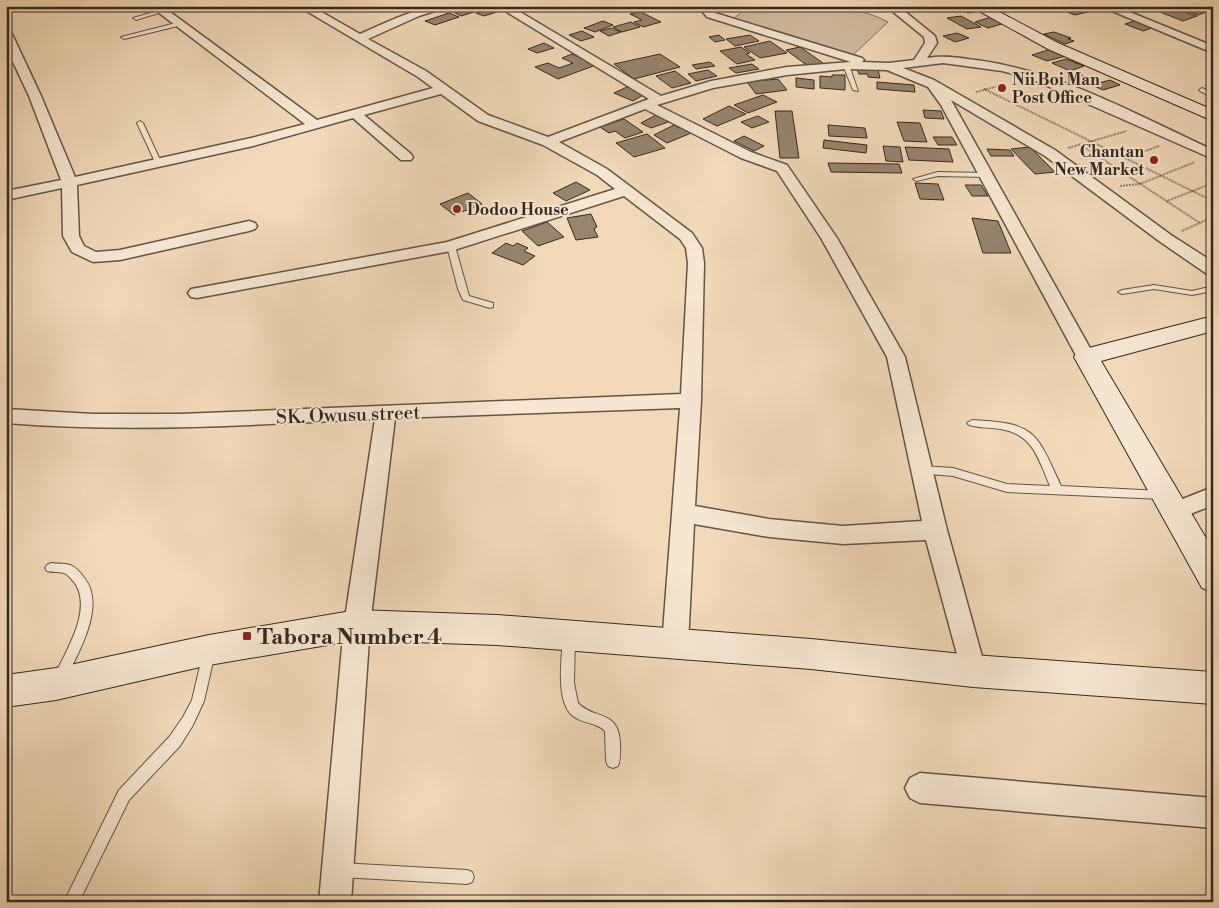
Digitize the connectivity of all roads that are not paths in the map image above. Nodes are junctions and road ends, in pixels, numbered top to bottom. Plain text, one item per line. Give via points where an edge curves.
1 (303, 6) edge
2 (445, 6) edge
3 (502, 6) edge
4 (703, 6) edge
5 (891, 6) edge
6 (977, 6) edge
7 (1106, 6) edge
8 (159, 9) edge
9 (136, 18) dead end
10 (180, 24) junction
11 (6, 34) edge
12 (124, 37) dead end
13 (360, 38) junction
14 (1213, 50) edge
15 (919, 61) junction
16 (846, 65) junction
17 (875, 65) junction
18 (888, 67) junction
19 (930, 83) junction
20 (444, 89) junction
21 (856, 90) dead end
22 (1202, 90) dead end
23 (1213, 96) edge
24 (652, 102) junction
25 (1208, 111) edge
26 (354, 113) junction
27 (140, 123) dead end
28 (315, 125) junction
29 (548, 142) junction
30 (1212, 155) edge
31 (406, 157) dead end
32 (158, 162) junction
33 (985, 175) junction
34 (916, 179) dead end
35 (69, 181) junction
36 (626, 190) junction
37 (6, 196) edge
38 (249, 226) dead end
39 (451, 246) junction
40 (1213, 270) edge
41 (1213, 288) edge
42 (1122, 292) dead end
43 (196, 293) dead end
44 (490, 305) dead end
45 (1213, 323) edge
46 (1086, 357) junction
47 (691, 402) junction
48 (386, 412) junction
49 (6, 416) edge
50 (972, 423) dead end
51 (922, 470) junction
52 (1057, 490) junction
53 (1213, 496) edge
54 (1168, 503) junction
55 (683, 513) junction
56 (935, 530) junction
57 (51, 568) dead end
58 (1213, 579) edge
59 (357, 626) junction
60 (569, 636) junction
61 (675, 645) junction
62 (209, 650) junction
63 (973, 671) junction
64 (56, 684) junction
65 (1213, 688) edge
66 (6, 691) edge
67 (613, 761) dead end
68 (920, 788) dead end
69 (1213, 814) edge
70 (339, 870) junction
71 (467, 877) dead end
72 (71, 902) edge
73 (335, 902) edge

1 - 13 street
2 - 13 street via 408,17
3 - 24 street
4 - 17 street via 711,15
5 - 15 street via 929,36 931,43
6 - 25 street via 1053,46
7 - 14 street
8 - 9 lane
8 - 10 street
10 - 12 lane
10 - 28 street
11 - 35 street
13 - 20 street
15 - 18 street
15 - 30 street via 952,60 1033,75
16 - 17 street
16 - 21 lane
16 - 24 street via 787,71 711,85
17 - 18 street
18 - 19 street
19 - 33 street via 947,104
19 - 40 street via 1050,153
20 - 26 street
20 - 29 street via 483,118
22 - 23 lane
24 - 29 street
24 - 51 street via 746,155 784,170 829,238 896,358
26 - 28 street
26 - 31 street
27 - 32 lane
28 - 32 street
29 - 36 street via 602,172
32 - 35 street
33 - 34 lane via 938,174
33 - 46 street
35 - 37 street
35 - 38 street via 71,236 78,249 93,257 120,255
36 - 39 street
36 - 47 street via 686,236 694,248
39 - 43 street
39 - 44 lane via 466,298
41 - 42 lane via 1192,293 1154,287
45 - 46 street
46 - 54 street
47 - 48 street, SK. Owusu street
47 - 55 street
48 - 49 street, SK. Owusu street via 171,422
48 - 59 street
50 - 52 lane via 1003,424 1028,434
51 - 52 lane via 953,472 1007,488
51 - 56 street
52 - 54 lane
53 - 54 street
54 - 58 street
55 - 56 street via 769,528 843,535
55 - 61 street
56 - 63 street
57 - 64 lane via 68,569 82,580 88,593 86,614 74,650
59 - 60 street via 497,630
59 - 62 street
59 - 70 street
60 - 61 street
60 - 67 lane via 568,698 581,715 601,719 609,725 613,735
61 - 63 street via 811,654
62 - 64 street
62 - 72 lane via 198,701 188,721 175,740 124,795
63 - 65 street
64 - 66 street
68 - 69 street
70 - 71 lane
70 - 73 street

